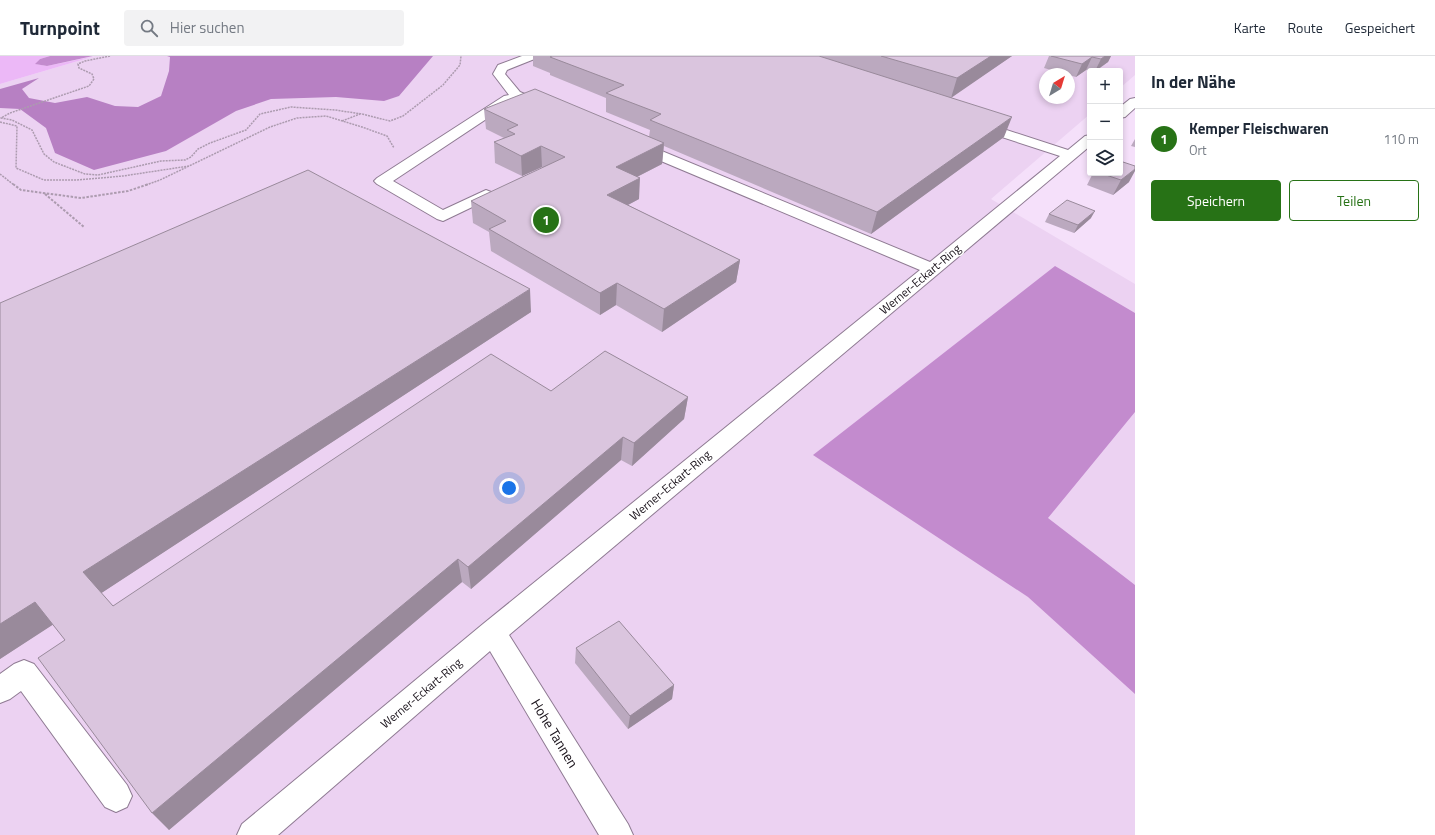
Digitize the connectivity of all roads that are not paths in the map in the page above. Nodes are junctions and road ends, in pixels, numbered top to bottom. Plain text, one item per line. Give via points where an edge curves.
1 (533, 56) edge
2 (515, 95) junction
3 (1135, 102) edge
4 (1123, 112) edge
5 (559, 113) edge
6 (965, 121) edge
7 (1089, 140) edge
8 (625, 141) edge
9 (1080, 152) edge
10 (486, 195) edge
11 (932, 269) junction
12 (493, 632) junction
13 (0, 690) edge
14 (116, 796) dead end
15 (253, 835) edge
16 (617, 835) edge

1 - 2 street via 502,68 499,74
2 - 5 street
2 - 10 street via 382,181 443,216
3 - 4 street
6 - 9 street
7 - 9 street, Werner-Eckart-Ring
8 - 11 street
9 - 11 street, Werner-Eckart-Ring
11 - 12 street, Werner-Eckart-Ring
12 - 15 street, Werner-Eckart-Ring
12 - 16 street, Hohe Tannen
13 - 14 street via 24,673

